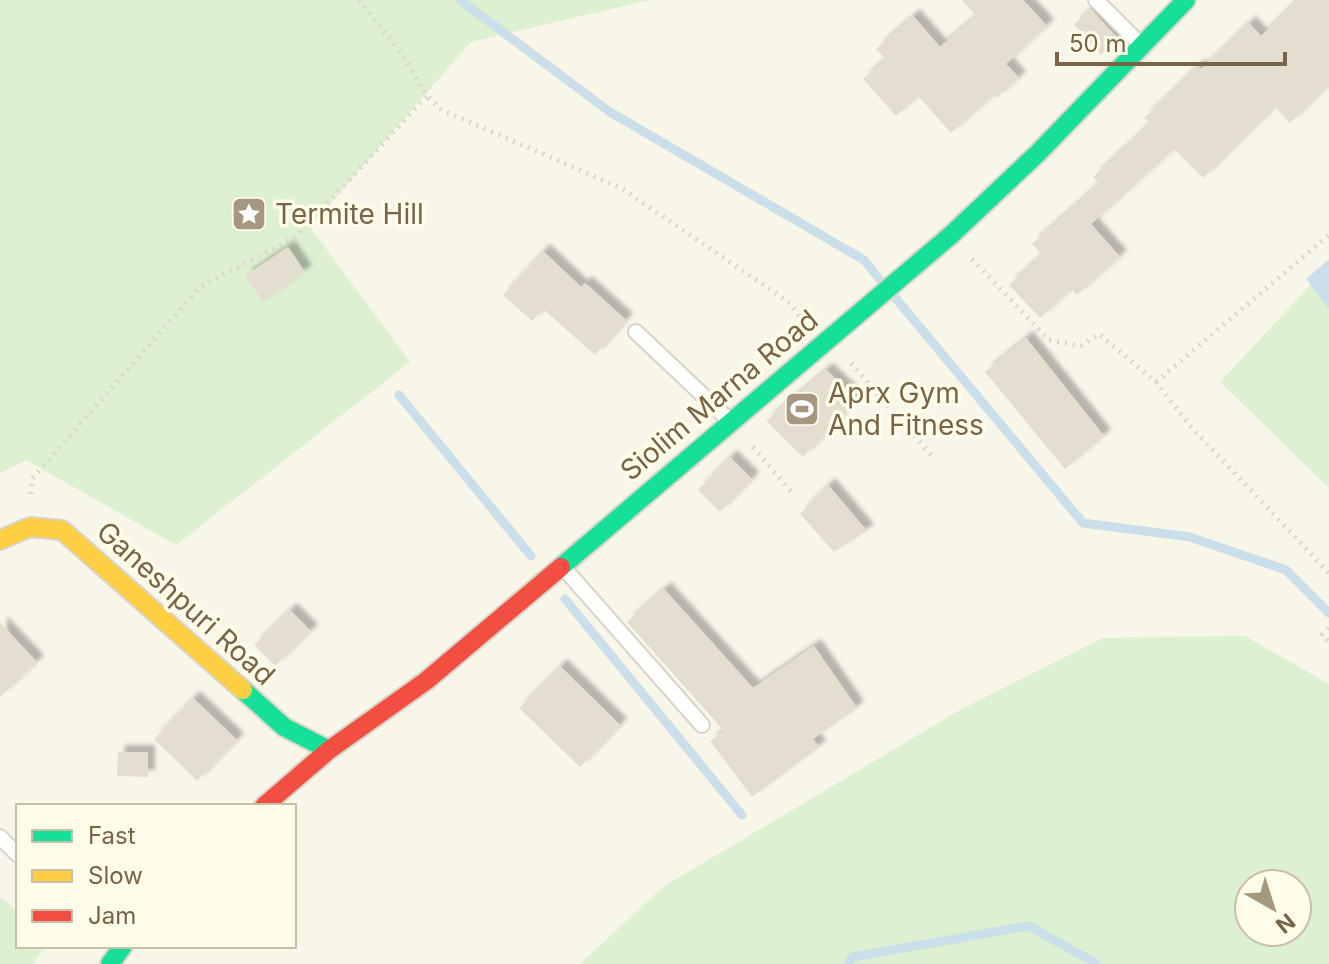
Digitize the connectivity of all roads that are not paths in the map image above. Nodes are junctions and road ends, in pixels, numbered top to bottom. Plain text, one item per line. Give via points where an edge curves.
1 (1096, 0) edge
2 (1186, 0) edge
3 (1142, 45) junction
4 (636, 332) dead end
5 (731, 422) junction
6 (0, 540) edge
7 (562, 566) junction
8 (702, 725) dead end
9 (329, 750) junction
10 (266, 804) edge
11 (0, 837) edge
12 (16, 853) edge

1 - 3 lane
2 - 3 main road, Siolim Marna Road
3 - 5 main road, Siolim Marna Road via 951,235
4 - 5 lane
5 - 7 main road, Siolim Marna Road
6 - 9 main road, Ganeshpuri Road via 30,527 62,530 284,727
7 - 8 lane
7 - 9 main road, Siolim Marna Road via 426,681
9 - 10 main road, Siolim Marna Road
11 - 12 lane

